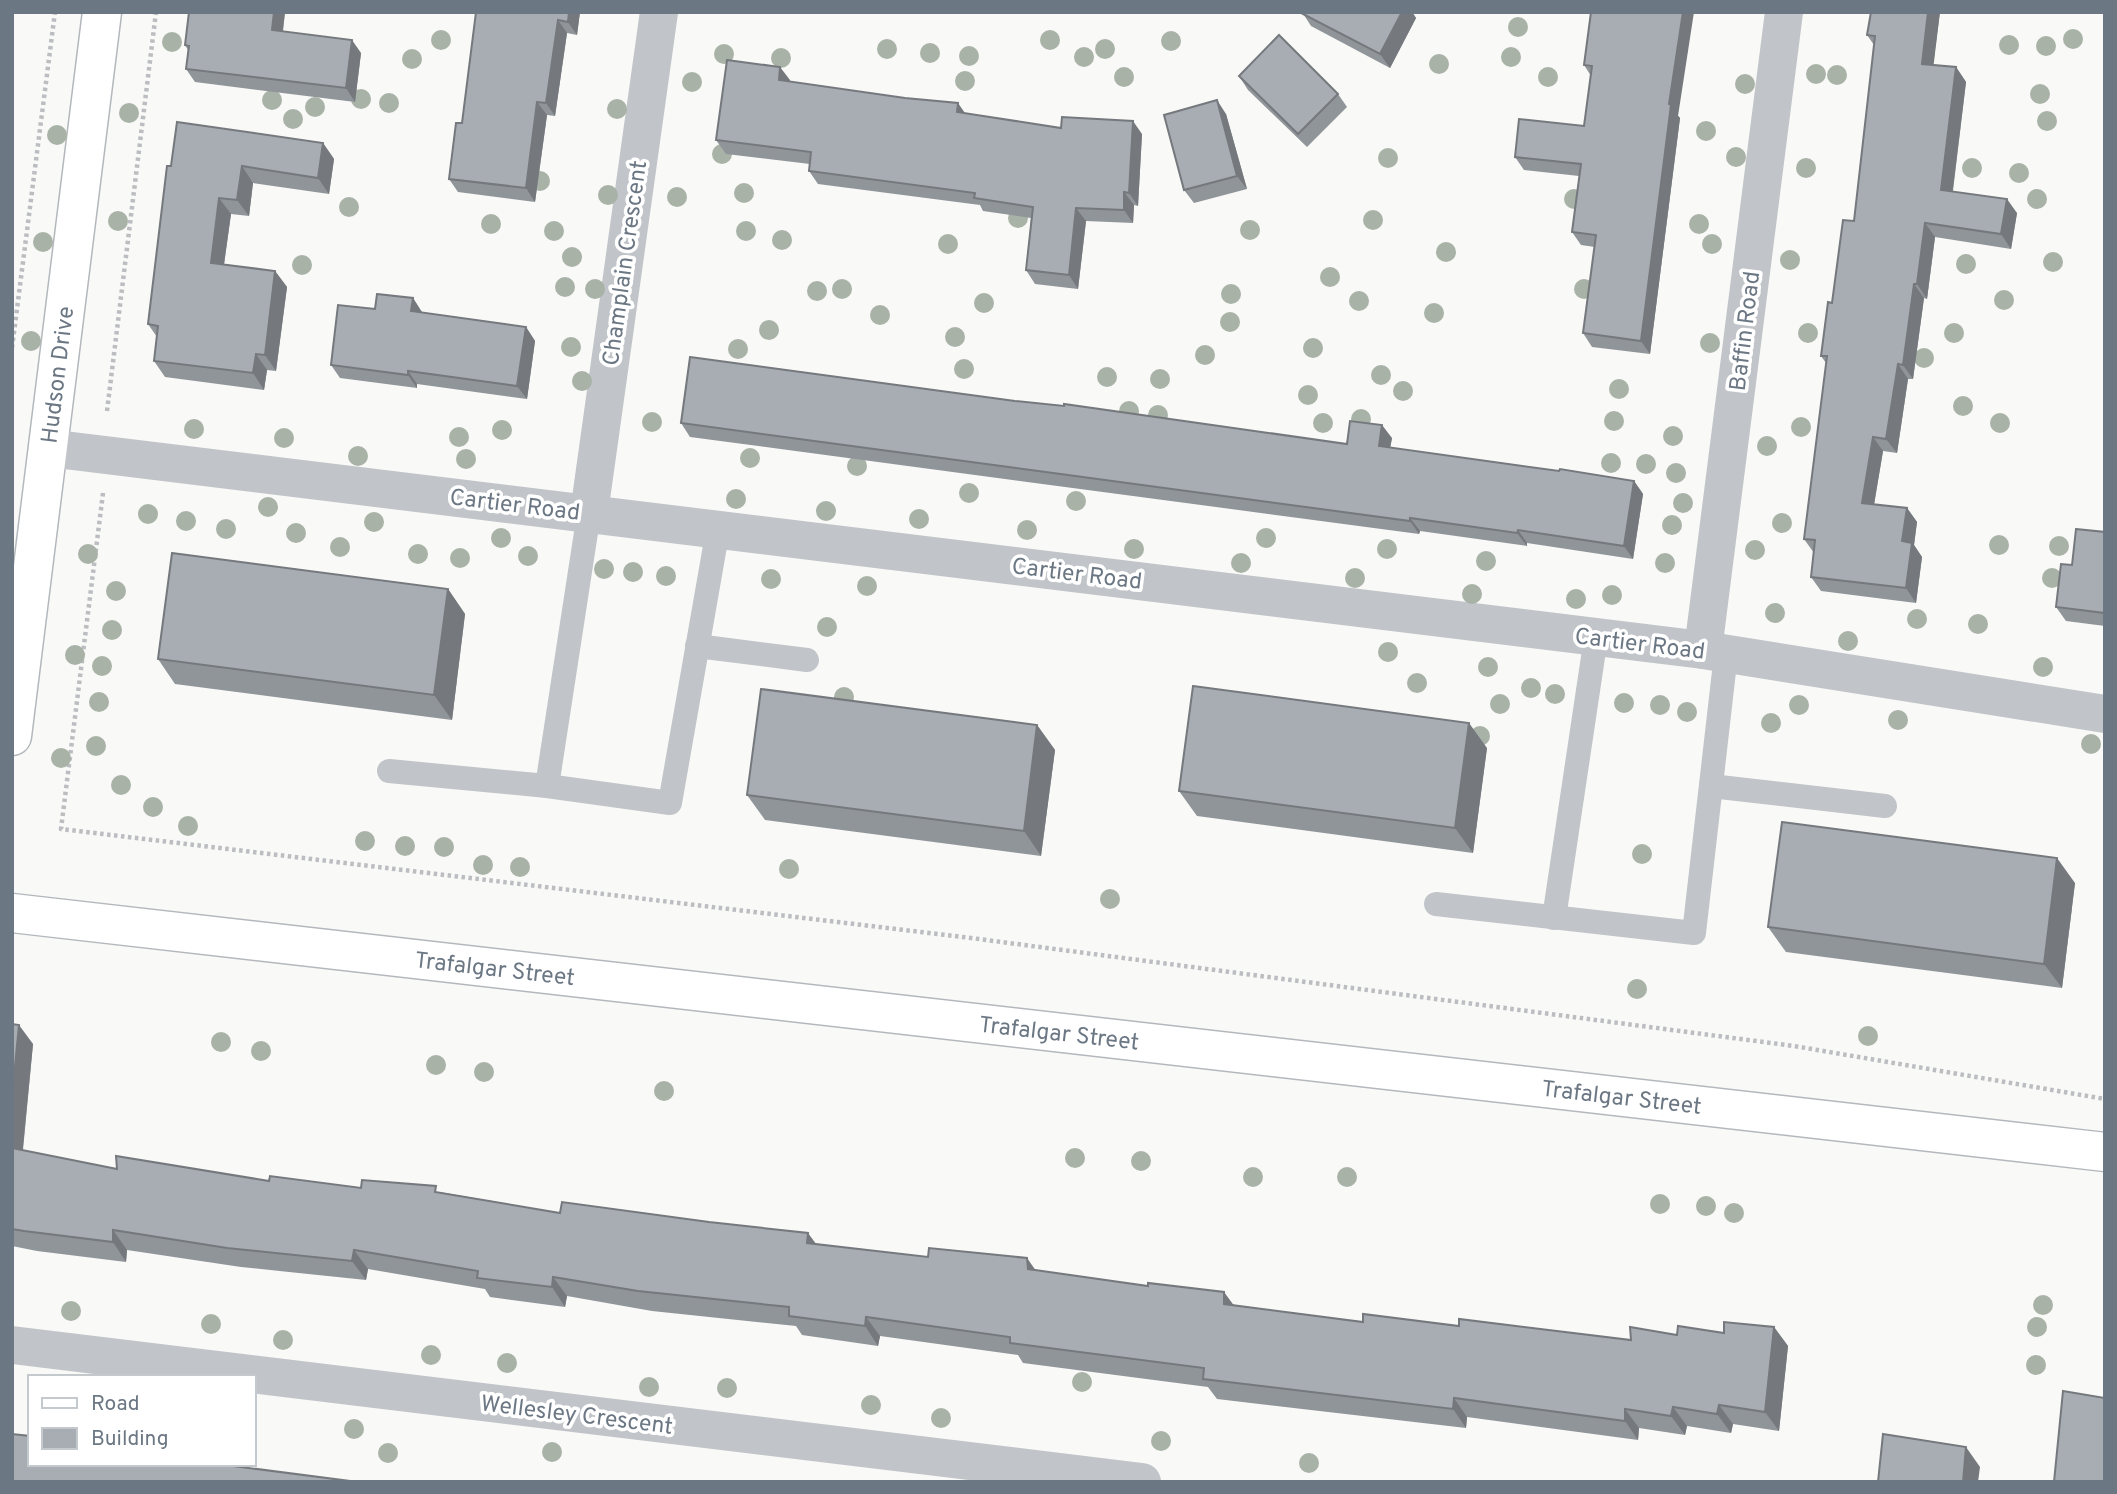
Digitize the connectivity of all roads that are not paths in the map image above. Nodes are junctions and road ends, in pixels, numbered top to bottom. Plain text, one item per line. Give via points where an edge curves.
1 (102, 12) edge
2 (659, 12) edge
3 (1784, 12) edge
4 (48, 448) junction
5 (589, 513) junction
6 (718, 529) junction
7 (1597, 637) junction
8 (697, 646) junction
9 (1714, 652) junction
10 (807, 660) dead end
11 (2105, 714) edge
12 (12, 736) edge
13 (389, 771) dead end
14 (547, 786) junction
15 (1711, 786) junction
16 (1885, 806) dead end
17 (1436, 904) dead end
18 (12, 914) edge
19 (1554, 918) junction
20 (2105, 1152) edge
21 (12, 1345) edge
22 (1142, 1482) edge

1 - 4 main road, Hudson Drive
2 - 5 street, Champlain Crescent
3 - 9 street, Baffin Road
4 - 5 street, Cartier Road
4 - 12 main road, Hudson Drive
5 - 6 street, Cartier Road
5 - 14 lane
6 - 7 street, Cartier Road
6 - 8 lane
7 - 9 street, Cartier Road
7 - 19 lane
8 - 10 lane
8 - 14 lane via 670,803
9 - 11 street, Cartier Road
9 - 15 lane
13 - 14 lane
15 - 16 lane
15 - 19 lane via 1695,933
17 - 19 lane
18 - 20 main road, Trafalgar Street
21 - 22 street, Wellesley Crescent

